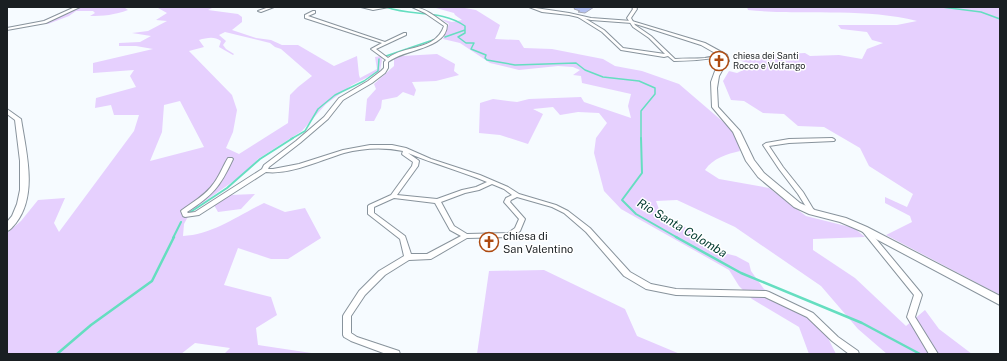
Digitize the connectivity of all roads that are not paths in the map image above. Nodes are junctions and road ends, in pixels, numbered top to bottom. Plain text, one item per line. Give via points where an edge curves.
1 (78, 7) edge
2 (272, 7) edge
3 (362, 7) edge
4 (386, 7) edge
5 (414, 7) edge
6 (531, 7) edge
7 (634, 7) edge
8 (260, 10) dead end
9 (314, 12) dead end
10 (580, 17) junction
11 (632, 22) junction
12 (7, 29) edge
13 (404, 34) dead end
14 (385, 43) junction
15 (668, 54) junction
16 (725, 57) junction
17 (388, 60) junction
18 (7, 111) edge
19 (832, 140) dead end
20 (406, 150) junction
21 (230, 159) dead end
22 (265, 170) junction
23 (492, 182) junction
24 (517, 195) junction
25 (393, 196) junction
26 (437, 201) junction
27 (812, 212) junction
28 (7, 228) edge
29 (864, 229) junction
30 (466, 236) junction
31 (408, 257) junction
32 (1000, 301) edge
33 (396, 354) edge
34 (855, 354) edge
35 (934, 354) edge

1 - 12 street via 45,22
2 - 8 street
3 - 4 street
5 - 17 street via 446,26 446,30 439,40
6 - 10 street
7 - 11 street via 629,18
9 - 14 street via 306,17
10 - 11 street
10 - 15 street via 603,31 622,49 664,56
11 - 15 street
11 - 16 street via 703,44
13 - 14 street
14 - 17 street via 372,49
15 - 16 street via 674,60
16 - 27 street via 726,61 717,71 715,79 714,107 736,131 750,161 761,175 797,205
17 - 22 street via 383,72 341,98 326,118 266,166
18 - 28 street via 18,119 26,183 24,196
19 - 27 street via 789,141 766,145
20 - 22 street via 378,147 345,151 300,166
20 - 23 street
20 - 25 street via 405,154 416,162
21 - 22 street via 218,184 206,197 184,211 185,215 197,214
23 - 24 street
23 - 26 street
24 - 30 street via 507,202 522,219 518,229 510,235
24 - 34 street via 566,212 588,230 627,274 650,287 676,292 766,294 810,315
25 - 26 street
25 - 31 street via 371,206 371,214 403,238
26 - 30 street via 452,228
27 - 29 street via 843,220
29 - 32 street
29 - 35 street via 918,295 911,317
30 - 31 street via 428,257
31 - 33 street via 382,273 362,293 347,316 347,334 354,340

